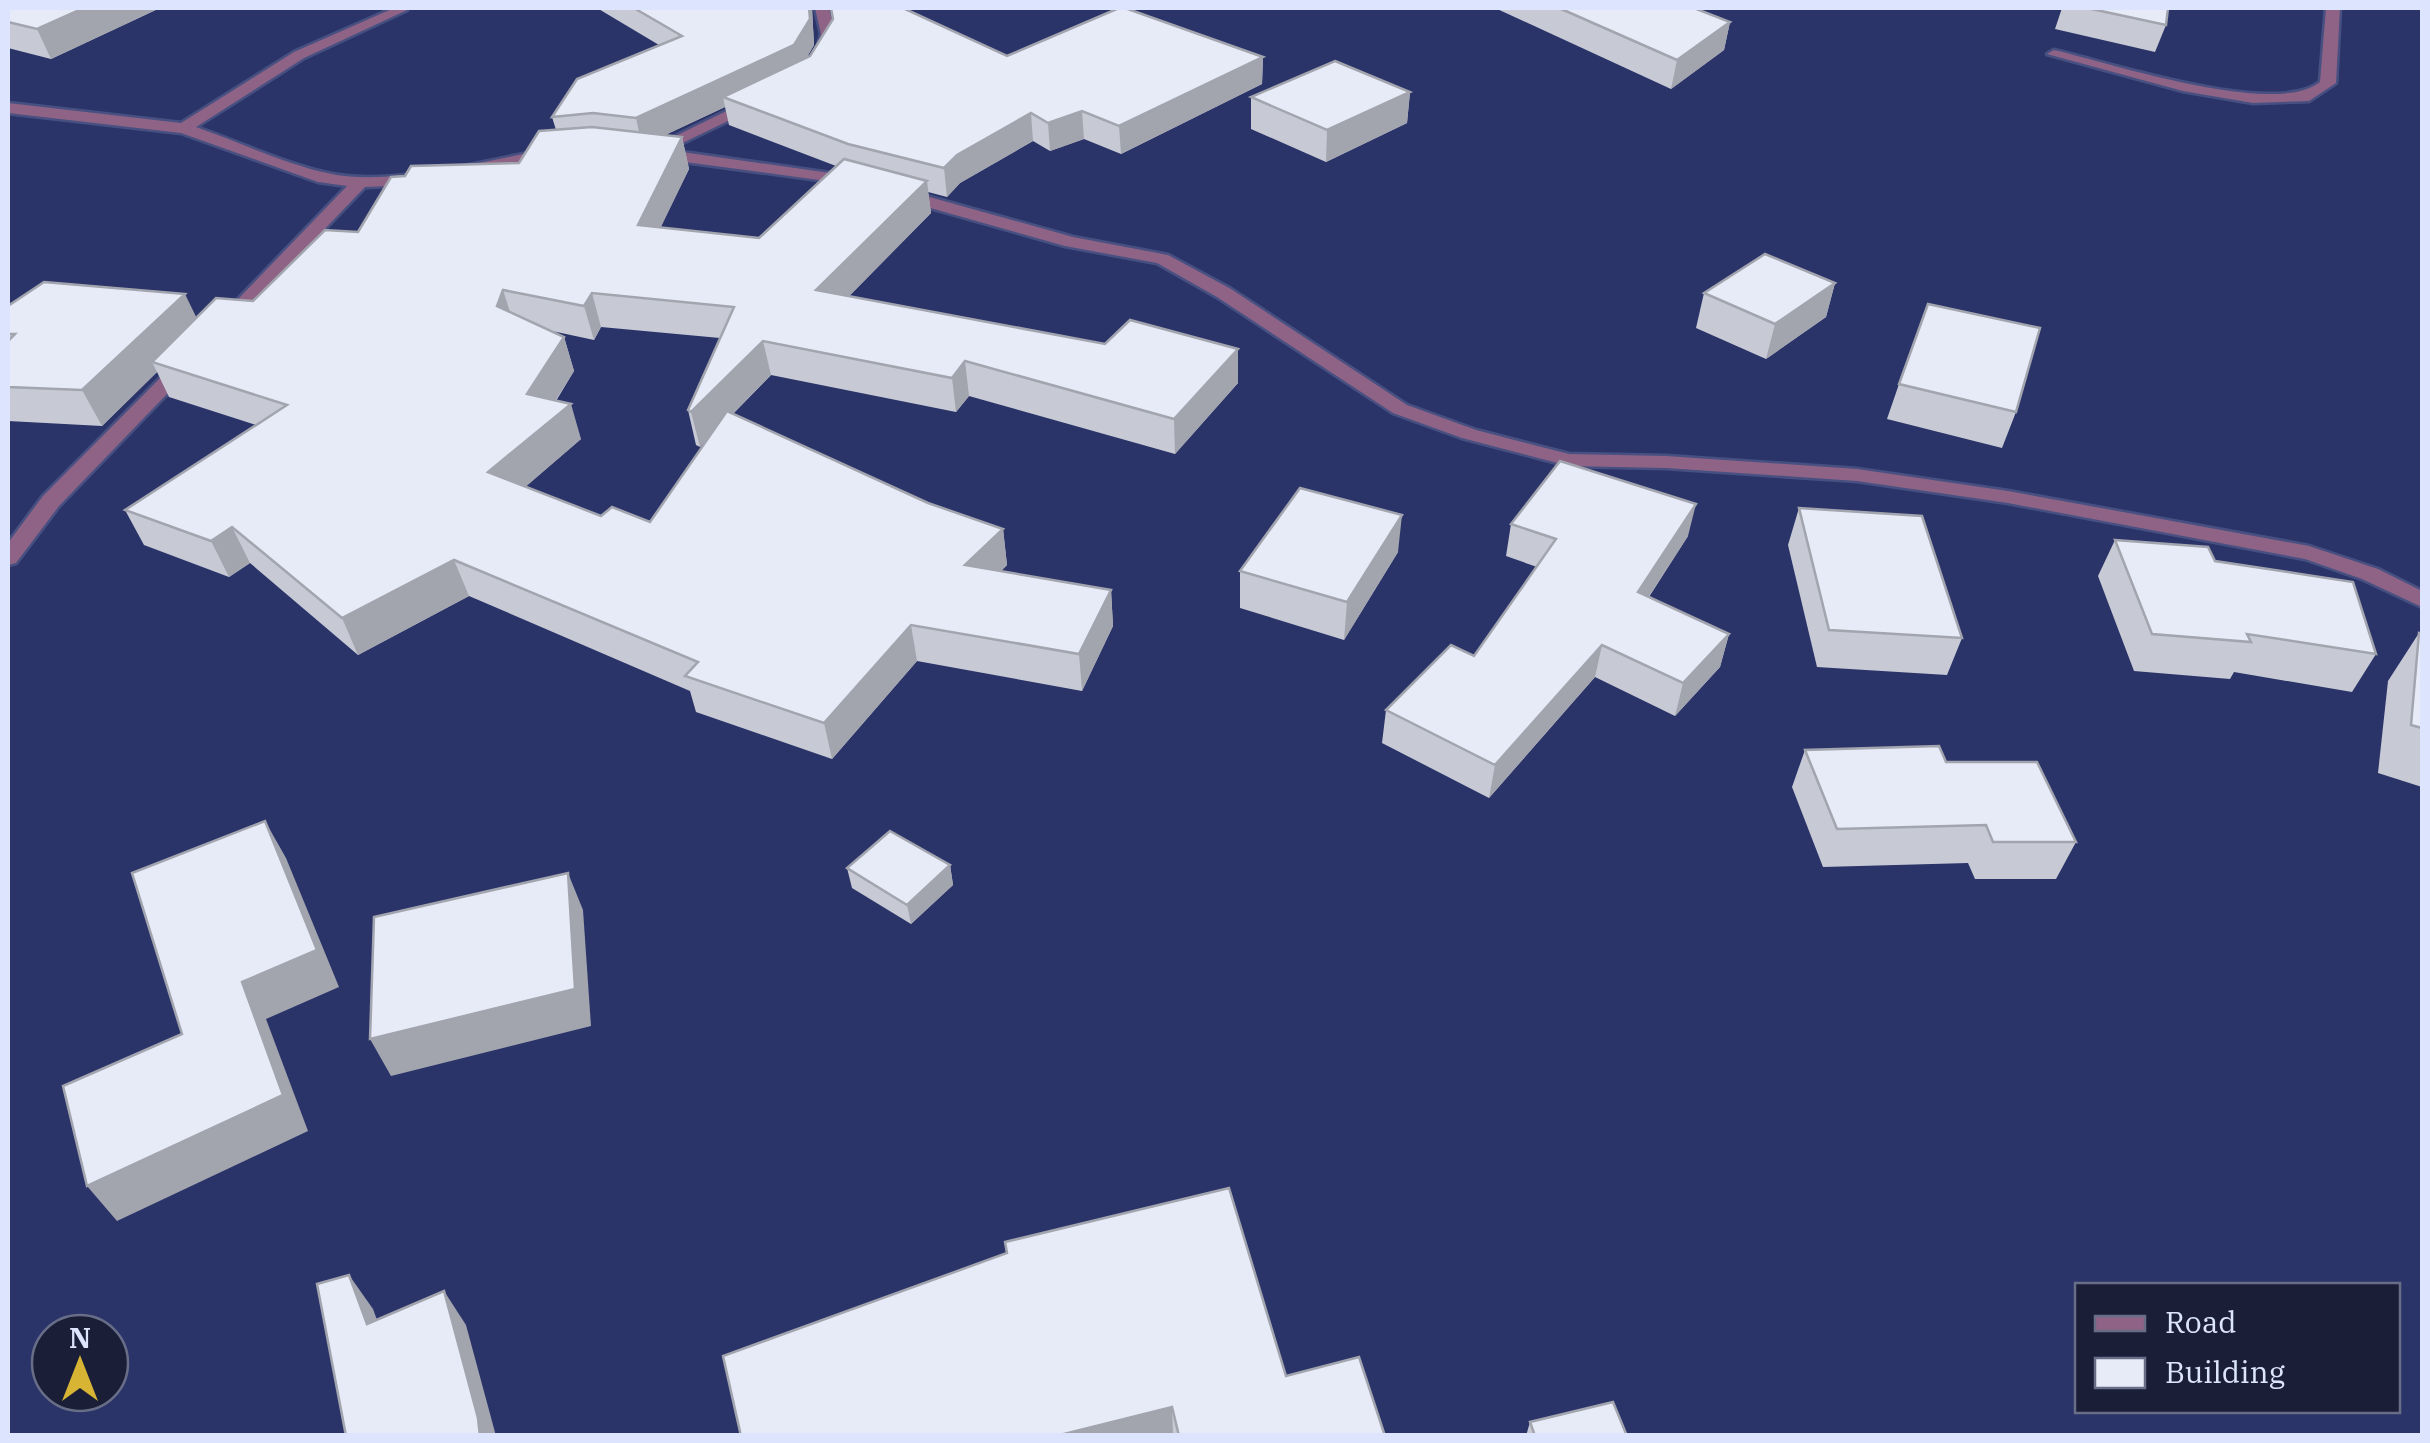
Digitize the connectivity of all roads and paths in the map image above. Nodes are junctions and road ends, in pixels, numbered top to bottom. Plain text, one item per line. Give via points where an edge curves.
1 (822, 8) edge
2 (2333, 8) edge
3 (400, 10) dead end
4 (2054, 54) dead end
5 (806, 78) edge
6 (771, 95) edge
7 (8, 108) edge
8 (184, 128) junction
9 (582, 151) edge
10 (360, 182) junction
11 (8, 558) edge
12 (2422, 600) edge

1 - 5 street via 824,60
2 - 4 street via 2328,82 2312,95 2233,95
3 - 8 street via 299,56
6 - 12 street via 642,152 824,175 1071,242 1162,259 1400,409 1569,460 1856,475 2008,496 2309,553
7 - 8 street
8 - 10 street via 324,178
9 - 10 street
10 - 11 street via 51,501

